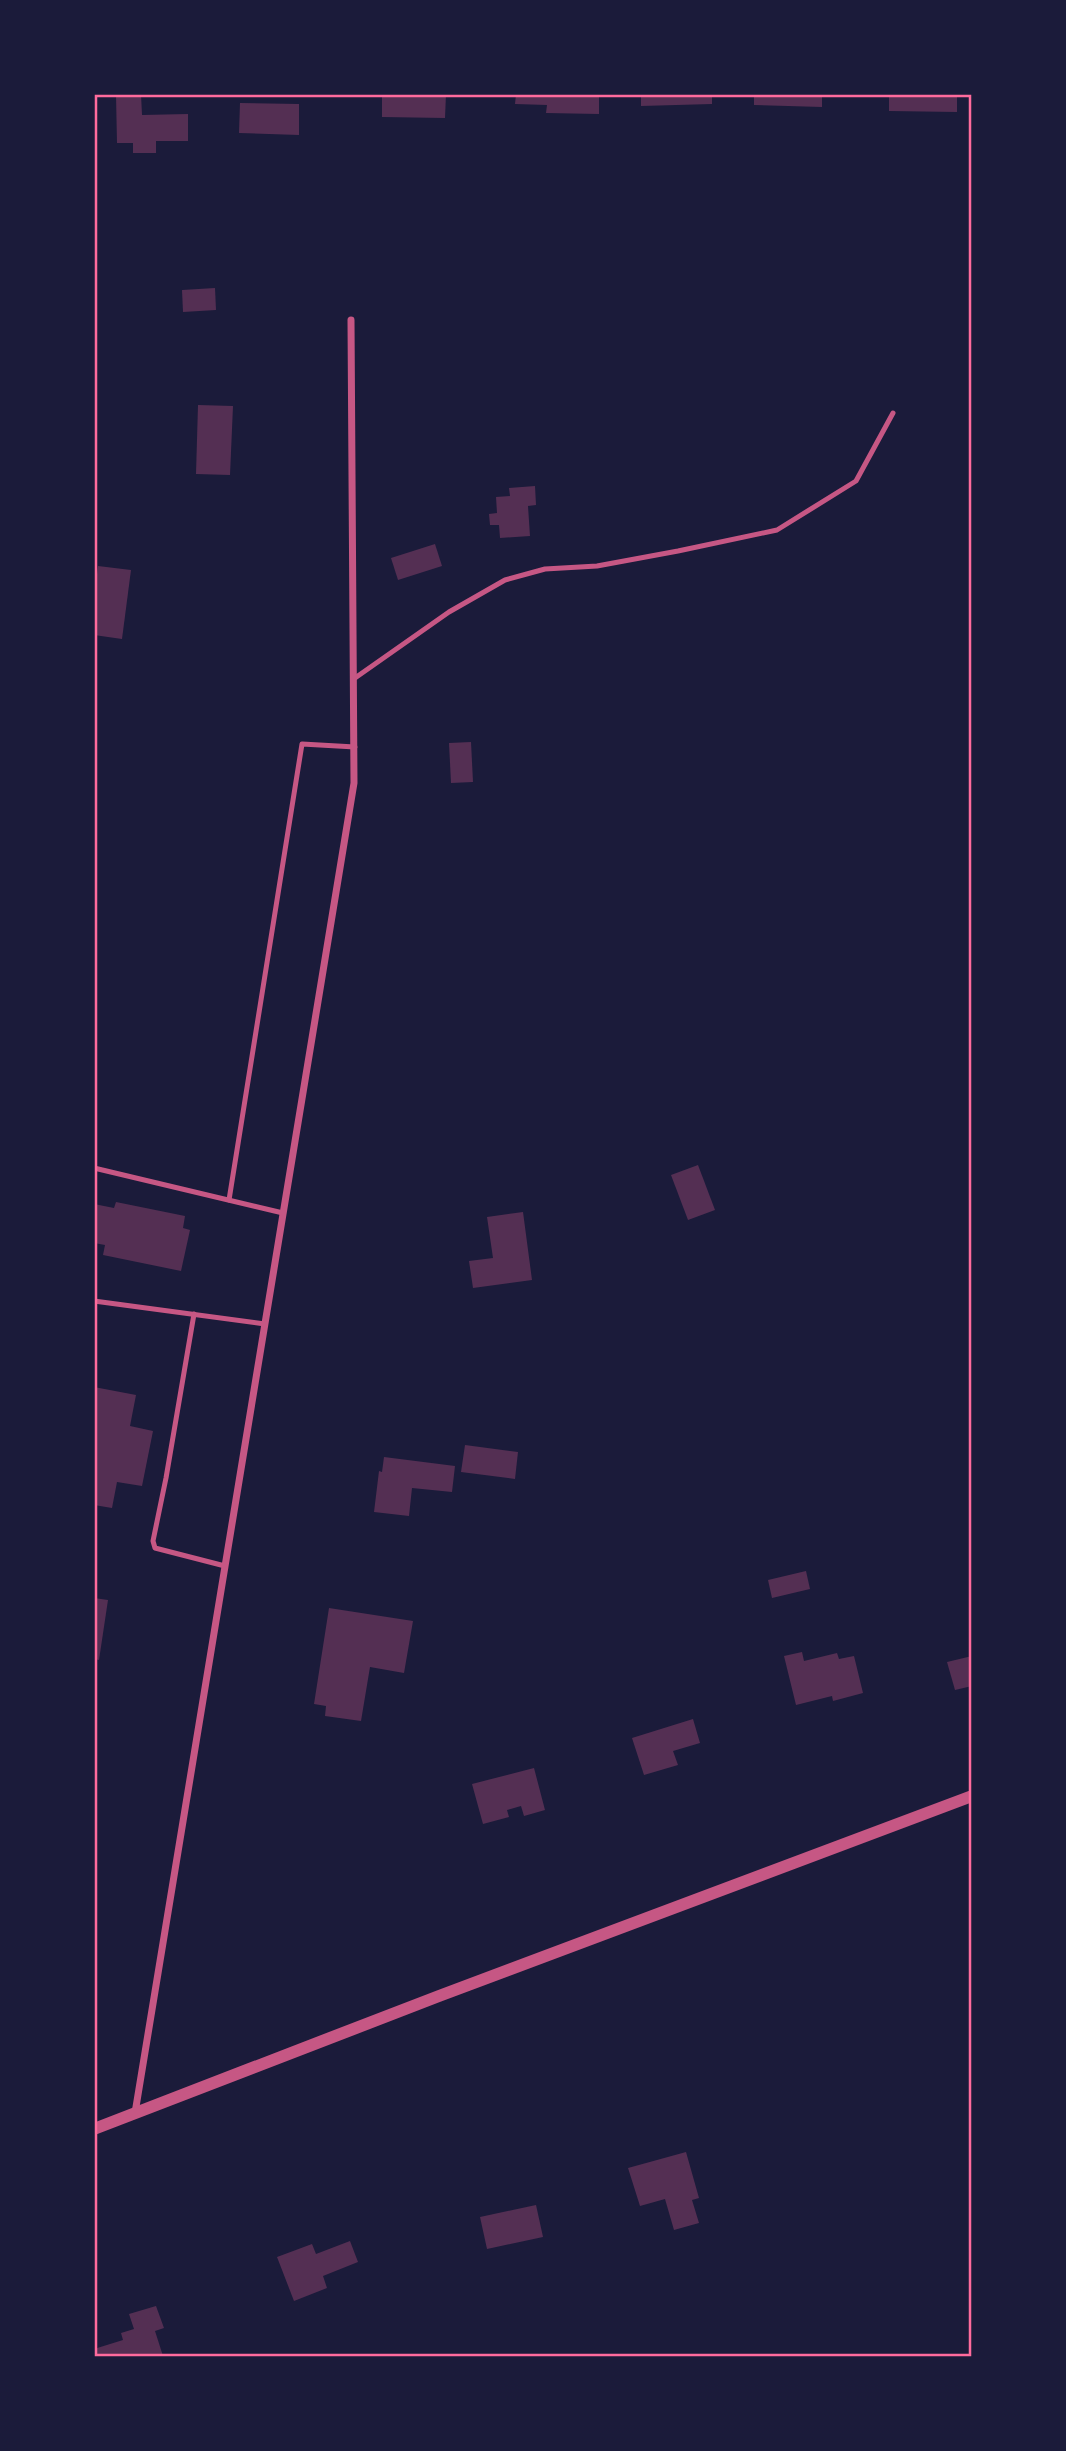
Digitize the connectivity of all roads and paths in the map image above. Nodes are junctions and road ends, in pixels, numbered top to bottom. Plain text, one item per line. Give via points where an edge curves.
1 (351, 320) dead end
2 (893, 413) dead end
3 (355, 678) junction
4 (355, 747) junction
5 (94, 1168) edge
6 (229, 1200) junction
7 (283, 1213) junction
8 (94, 1301) edge
9 (194, 1314) junction
10 (265, 1324) junction
11 (225, 1566) junction
12 (971, 1796) edge
13 (134, 2114) junction
14 (94, 2129) edge

1 - 3 street
2 - 3 lane via 856,481 777,530 597,566 545,569 505,580 407,639
3 - 4 street
4 - 6 lane via 302,744
4 - 7 street via 354,783
5 - 6 lane
6 - 7 lane
7 - 10 street
8 - 9 lane
9 - 10 lane
9 - 11 lane via 153,1541 155,1548
10 - 11 street
11 - 13 street
12 - 13 street
13 - 14 street

